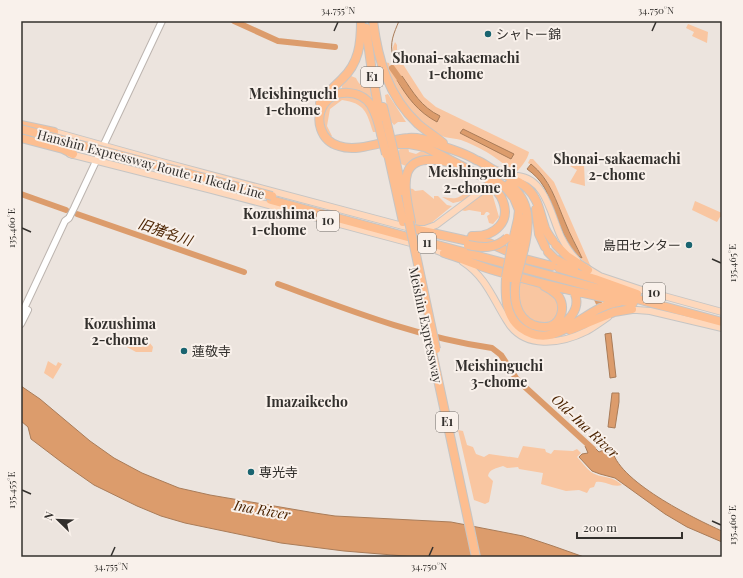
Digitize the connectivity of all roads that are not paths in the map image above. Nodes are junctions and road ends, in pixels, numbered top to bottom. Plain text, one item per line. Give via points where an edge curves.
1 (162, 21) edge
2 (361, 21) edge
3 (365, 21) edge
4 (372, 21) edge
5 (21, 122) edge
6 (21, 125) edge
7 (21, 129) edge
8 (54, 132) junction
9 (385, 133) junction
10 (21, 134) edge
11 (21, 138) edge
12 (21, 142) edge
13 (103, 145) junction
14 (448, 147) junction
15 (73, 154) junction
16 (389, 154) junction
17 (96, 161) junction
18 (458, 165) junction
19 (491, 168) junction
20 (481, 176) junction
21 (518, 176) dead end
22 (487, 186) junction
23 (532, 193) junction
24 (272, 198) junction
25 (69, 218) junction
26 (409, 224) junction
27 (437, 234) junction
28 (418, 236) junction
29 (518, 247) junction
30 (433, 249) junction
31 (449, 249) junction
32 (571, 256) junction
33 (588, 270) joint
34 (581, 277) junction
35 (513, 278) junction
36 (565, 284) dead end
37 (575, 294) dead end
38 (638, 294) junction
39 (632, 306) junction
40 (23, 310) edge
41 (722, 312) edge
42 (722, 317) edge
43 (597, 322) junction
44 (722, 322) edge
45 (21, 324) edge
46 (722, 328) edge
47 (554, 334) junction
48 (434, 348) junction
49 (466, 496) junction
50 (476, 557) edge
51 (481, 557) edge

1 - 13 main road
2 - 18 highway via 360,46 355,61 316,110 315,125 321,138 332,148 346,152 414,144
3 - 9 highway, Meishin Expressway / E1 via 372,72
4 - 9 highway, Meishin Expressway / E1
4 - 14 highway via 382,70 391,90 416,123
5 - 8 main road, 10
6 - 8 highway
7 - 24 highway, Hanshin Expressway Route 11 Ikeda Line / 11, bridge
8 - 13 main road, 10
9 - 14 highway via 371,106 364,98 355,94 346,92 334,96 320,112 322,132 330,142 338,146 356,148 414,138
9 - 16 highway, Meishin Expressway / E1, bridge
10 - 24 highway, Hanshin Expressway Route 11 Ikeda Line / 11
11 - 15 highway
12 - 15 main road, 10
13 - 17 main road
13 - 26 main road, 10
14 - 19 highway
15 - 17 main road, 10
16 - 26 highway, Meishin Expressway / E1
16 - 26 highway, Meishin Expressway / E1 via 397,192
17 - 25 main road
17 - 30 main road, 10
18 - 20 highway
18 - 26 highway via 428,159 411,166 405,184
19 - 23 highway via 518,182
19 - 29 highway via 515,189 523,200 528,230
20 - 22 highway
20 - 29 highway via 502,185 512,194 519,210
21 - 32 main road via 531,180 541,190
22 - 26 main road, 10 via 436,225 422,229
22 - 27 highway via 499,194 504,207 504,218 499,228 490,234 478,236
22 - 28 highway, bridge via 504,193 512,203 514,221 507,238 501,243 485,248
23 - 32 highway via 540,208 545,228 563,253
23 - 34 highway via 539,238 555,259
24 - 28 highway, Hanshin Expressway Route 11 Ikeda Line / 11
24 - 31 highway, Hanshin Expressway Route 11 Ikeda Line / 11
25 - 40 main road via 69,223
25 - 40 main road via 65,221
26 - 27 highway
26 - 48 highway, Meishin Expressway / E1
26 - 48 highway, Meishin Expressway / E1, bridge
27 - 34 highway via 489,243 525,259
28 - 34 highway, Hanshin Expressway Route 11 Ikeda Line / 11
29 - 35 highway, bridge
29 - 35 highway, bridge
30 - 35 highway
30 - 43 main road, 10 via 460,260 476,272 489,288 510,326 526,338 542,342 559,341 581,334
31 - 34 highway, Hanshin Expressway Route 11 Ikeda Line / 11
31 - 36 highway
32 - 33 highway
33 - 41 main road, 10 via 642,290
34 - 38 highway, Hanshin Expressway Route 11 Ikeda Line / 11
34 - 38 highway via 595,279
34 - 44 highway, Hanshin Expressway Route 11 Ikeda Line / 11
35 - 35 highway via 515,302 523,318 538,326 556,323 562,310 558,297 547,288
35 - 37 highway via 510,299 515,313 524,324 537,330 554,329 568,320 576,308
35 - 39 highway
35 - 47 highway via 507,304 515,322 531,333 544,336
38 - 42 highway, Hanshin Expressway Route 11 Ikeda Line / 11
39 - 43 highway
39 - 44 highway, 11
39 - 46 main road, 10
39 - 47 highway via 614,303 596,309
40 - 45 main road
43 - 47 highway
48 - 49 highway, Meishin Expressway / E1
49 - 50 highway, Meishin Expressway / E1
49 - 51 highway, Meishin Expressway / E1

